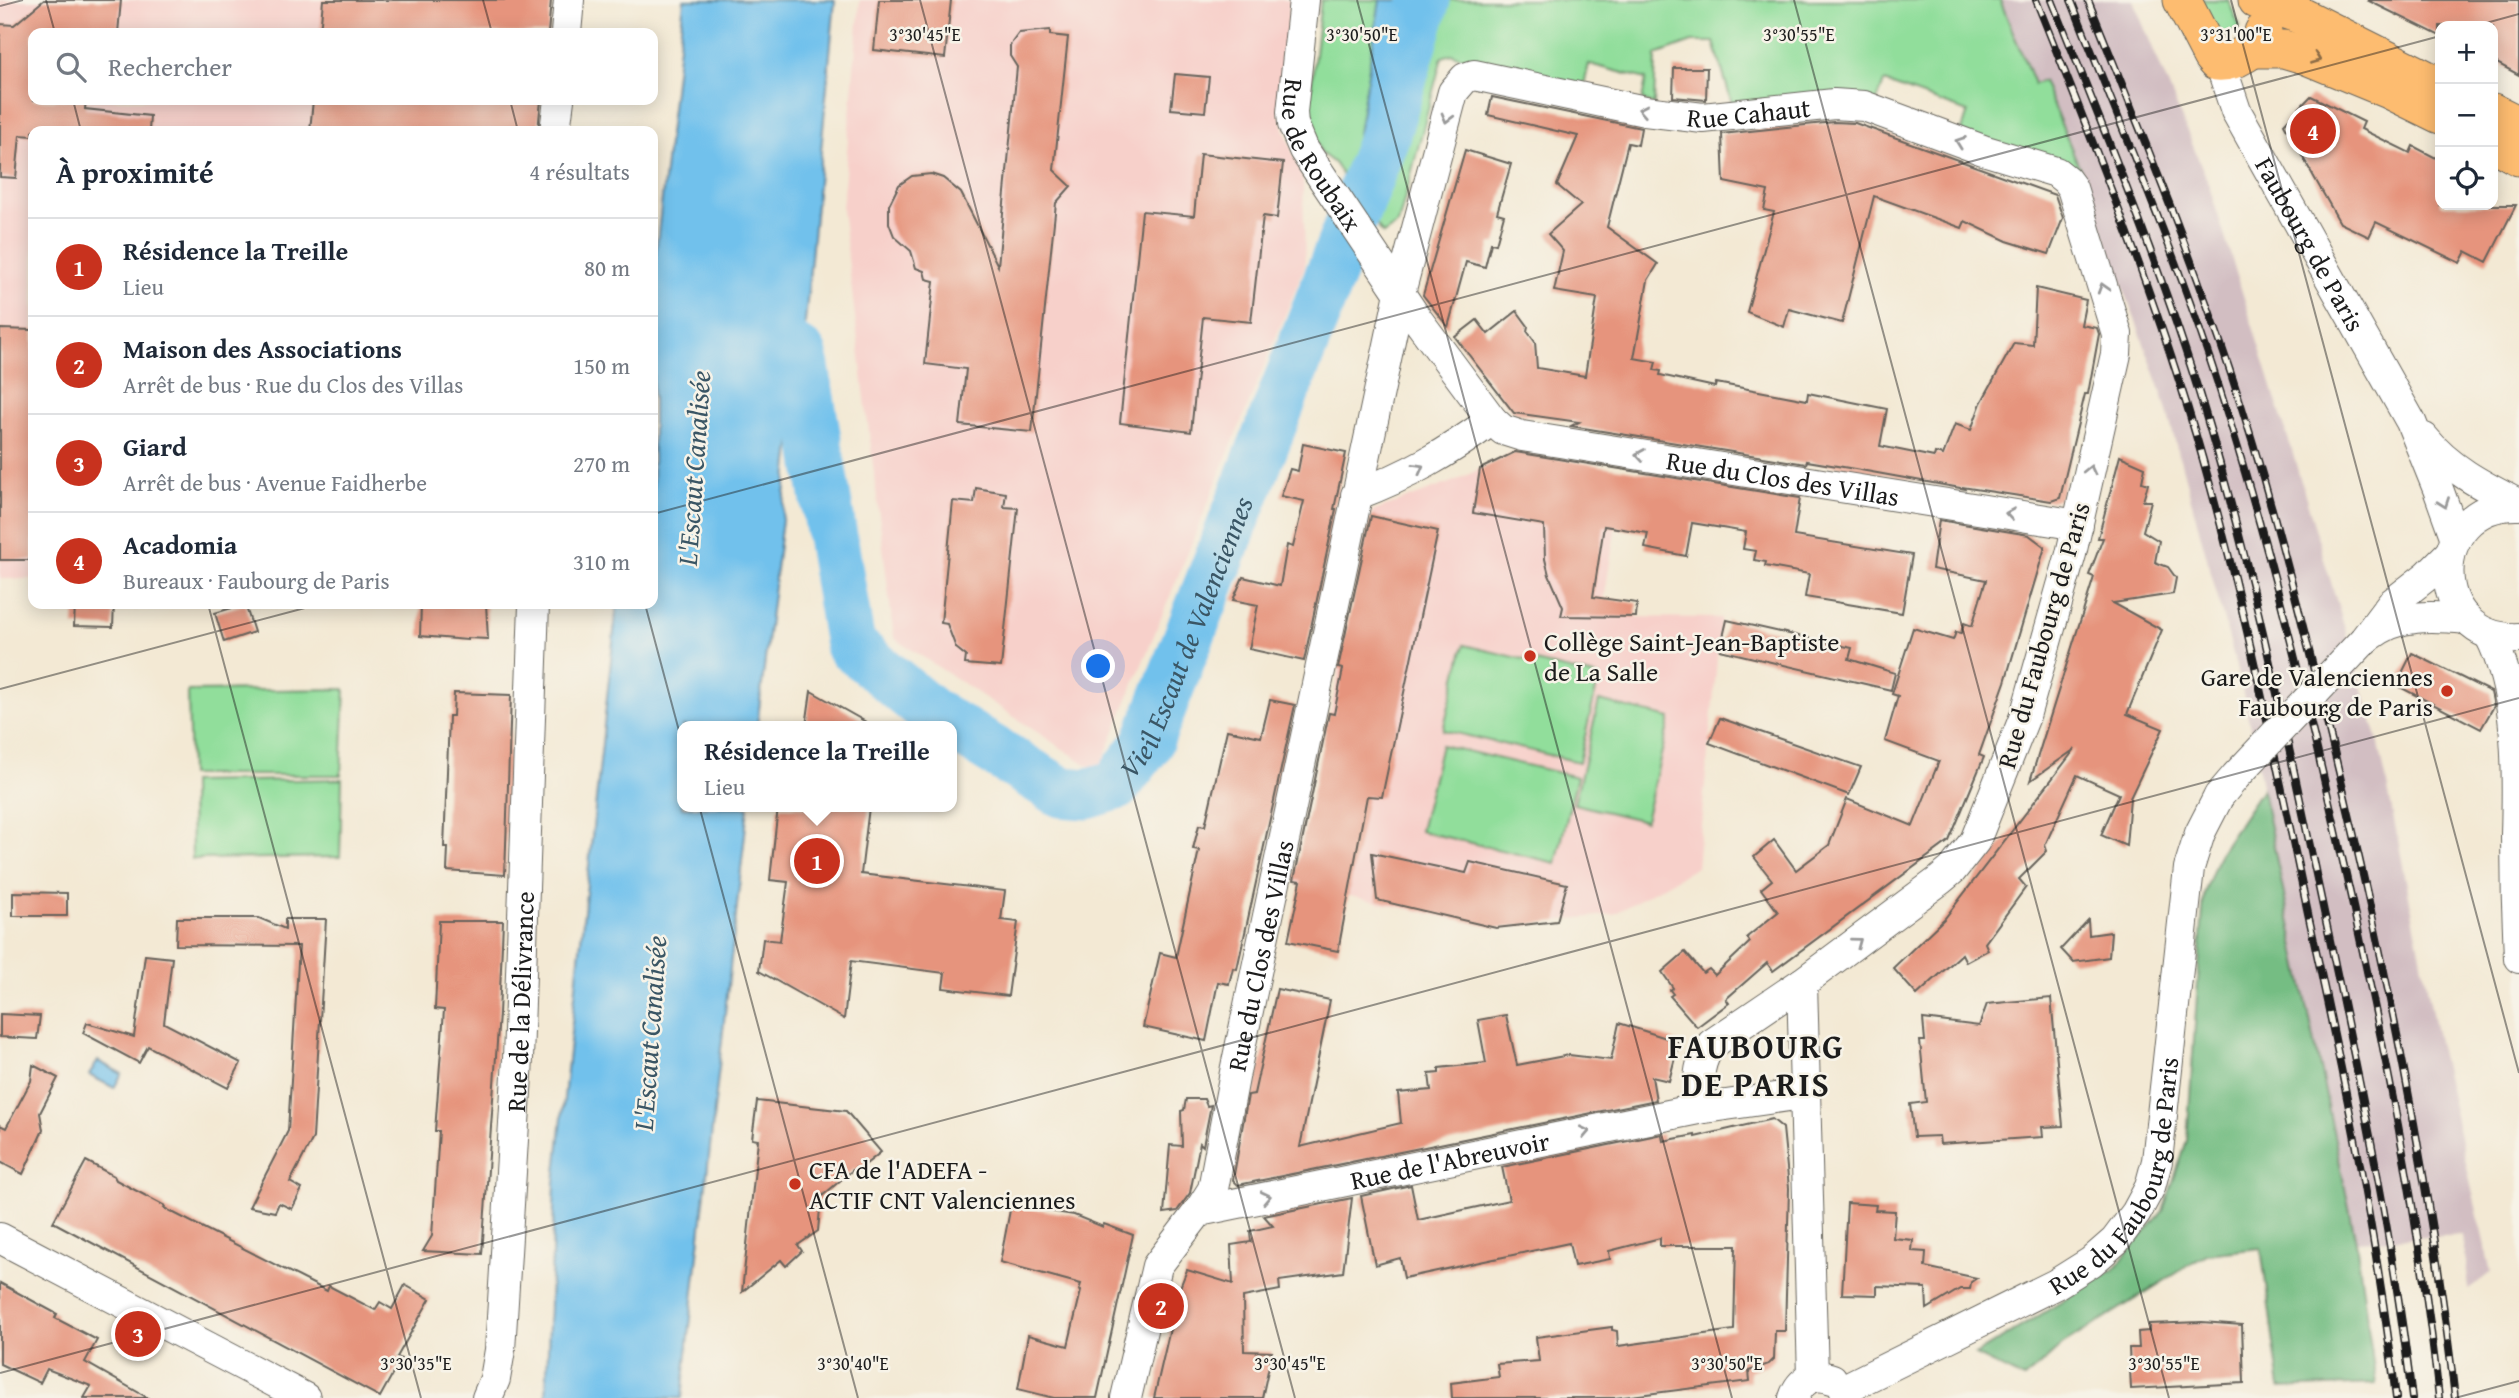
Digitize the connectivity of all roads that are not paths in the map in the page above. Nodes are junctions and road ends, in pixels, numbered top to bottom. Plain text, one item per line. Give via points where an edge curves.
1 (569, 0) edge
2 (1304, 0) edge
3 (2182, 0) edge
4 (2247, 0) edge
5 (2257, 0) edge
6 (566, 28) edge
7 (2235, 56) junction
8 (2436, 84) edge
9 (558, 105) edge
10 (2435, 113) edge
11 (2498, 114) edge
12 (2519, 125) edge
13 (556, 126) edge
14 (2498, 145) edge
15 (2519, 157) edge
16 (1400, 293) junction
17 (2116, 354) joint
18 (1492, 420) junction
19 (2411, 422) junction
20 (1356, 495) junction
21 (2518, 505) edge
22 (2078, 524) junction
23 (2453, 546) junction
24 (534, 609) edge
25 (2478, 626) junction
26 (2519, 638) edge
27 (2364, 640) junction
28 (2519, 958) edge
29 (1802, 983) junction
30 (1804, 1094) junction
31 (1698, 1109) junction
32 (1199, 1211) junction
33 (0, 1238) edge
34 (1804, 1387) edge
35 (1845, 1394) edge
36 (305, 1398) edge
37 (487, 1398) edge
38 (1126, 1398) edge

1 - 6 street
2 - 16 street, Rue de Roubaix via 1292,112 1297,136 1313,167
3 - 7 main road via 2211,55
4 - 7 main road via 2263,32 2261,40
5 - 8 main road via 2319,24
7 -> 10 main road via 2284,50 2304,55
7 - 19 street, Faubourg de Paris via 2236,111
9 - 13 street
11 - 12 main road
14 - 15 main road
17 -> 16 street, Rue Cahaut via 2117,334 2066,180 2056,172 1848,104 1688,117 1474,75 1465,78 1453,92
16 - 18 street, Rue du Clos des Villas
16 - 20 street, Rue du Clos des Villas
22 -> 17 street, Rue du Faubourg de Paris
20 -> 18 street via 1412,472
22 -> 18 street, Rue du Clos des Villas via 1522,436 1503,430
19 - 21 street, Faubourg de Paris via 2449,464
19 -> 23 street, Faubourg de Paris via 2438,489
20 - 32 street, Rue du Clos des Villas via 1215,1181
21 - 23 street, Rue du Faubourg de Paris via 2477,516
29 -> 22 street, Rue du Faubourg de Paris via 1940,880 1975,841 2025,716
23 - 25 street, Faubourg de Paris via 2449,585 2457,606
23 - 27 street, Rue du Faubourg de Paris via 2428,575 2391,604
24 - 37 street, Rue de la Délivrance via 517,1084 500,1350
25 - 26 street, Rue du Faubourg de Paris via 2504,638
25 - 27 street, Rue du Faubourg de Paris via 2427,616 2404,619
25 - 28 street, Faubourg de Paris via 2508,666 2518,719
27 - 35 street, Rue du Faubourg de Paris, bridge via 2235,776 2200,833 2189,868 2157,1161 2136,1213 2115,1241 2076,1273
29 - 30 street
29 - 31 street via 1705,1052
30 - 31 street, Rue de l'Abreuvoir
30 - 34 street
32 -> 31 street, Rue de l'Abreuvoir
32 - 38 street, Rue du Clos des Villas via 1157,1266
33 - 36 street
34 - 35 street via 1825,1376

